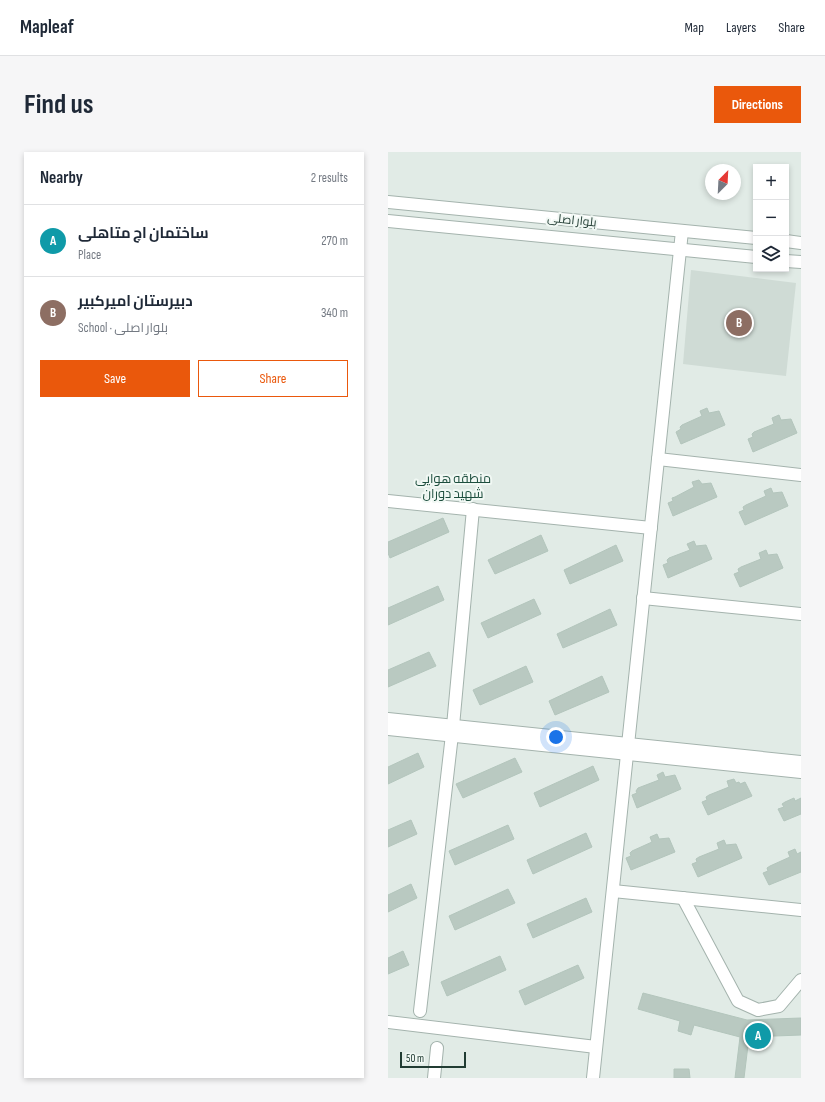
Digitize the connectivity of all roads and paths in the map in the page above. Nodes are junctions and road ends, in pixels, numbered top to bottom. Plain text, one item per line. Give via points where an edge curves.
1 (388, 202) edge
2 (388, 221) edge
3 (682, 231) junction
4 (753, 238) edge
5 (789, 241) edge
6 (801, 243) edge
7 (680, 250) junction
8 (753, 258) edge
9 (789, 260) edge
10 (801, 262) edge
11 (658, 458) junction
12 (801, 474) edge
13 (388, 500) edge
14 (473, 509) junction
15 (651, 528) junction
16 (643, 598) junction
17 (801, 614) edge
18 (388, 719) edge
19 (388, 729) edge
20 (453, 731) junction
21 (627, 749) junction
22 (801, 762) edge
23 (801, 772) edge
24 (612, 891) junction
25 (683, 898) junction
26 (801, 910) edge
27 (801, 980) edge
28 (420, 1010) dead end
29 (388, 1022) edge
30 (596, 1047) junction
31 (437, 1048) dead end
32 (434, 1078) edge
33 (593, 1078) edge

1 - 3 street, بلوار اصلی
2 - 7 street, بلوار اصلی
3 - 4 street, بلوار اصلی
3 - 7 street
5 - 6 street
7 - 8 street, بلوار اصلی
7 - 11 street
9 - 10 street
11 - 12 street
11 - 15 street
13 - 14 street
14 - 15 street
14 - 20 street
15 - 16 street
16 - 17 street
16 - 21 street
18 - 20 street
19 - 20 street
20 - 21 street
20 - 28 street
21 - 22 street
21 - 23 street
21 - 24 street
24 - 25 street
24 - 30 street
25 - 26 street
25 - 27 street via 738,1001 758,1010 779,1006
29 - 30 street
30 - 33 street
31 - 32 street

